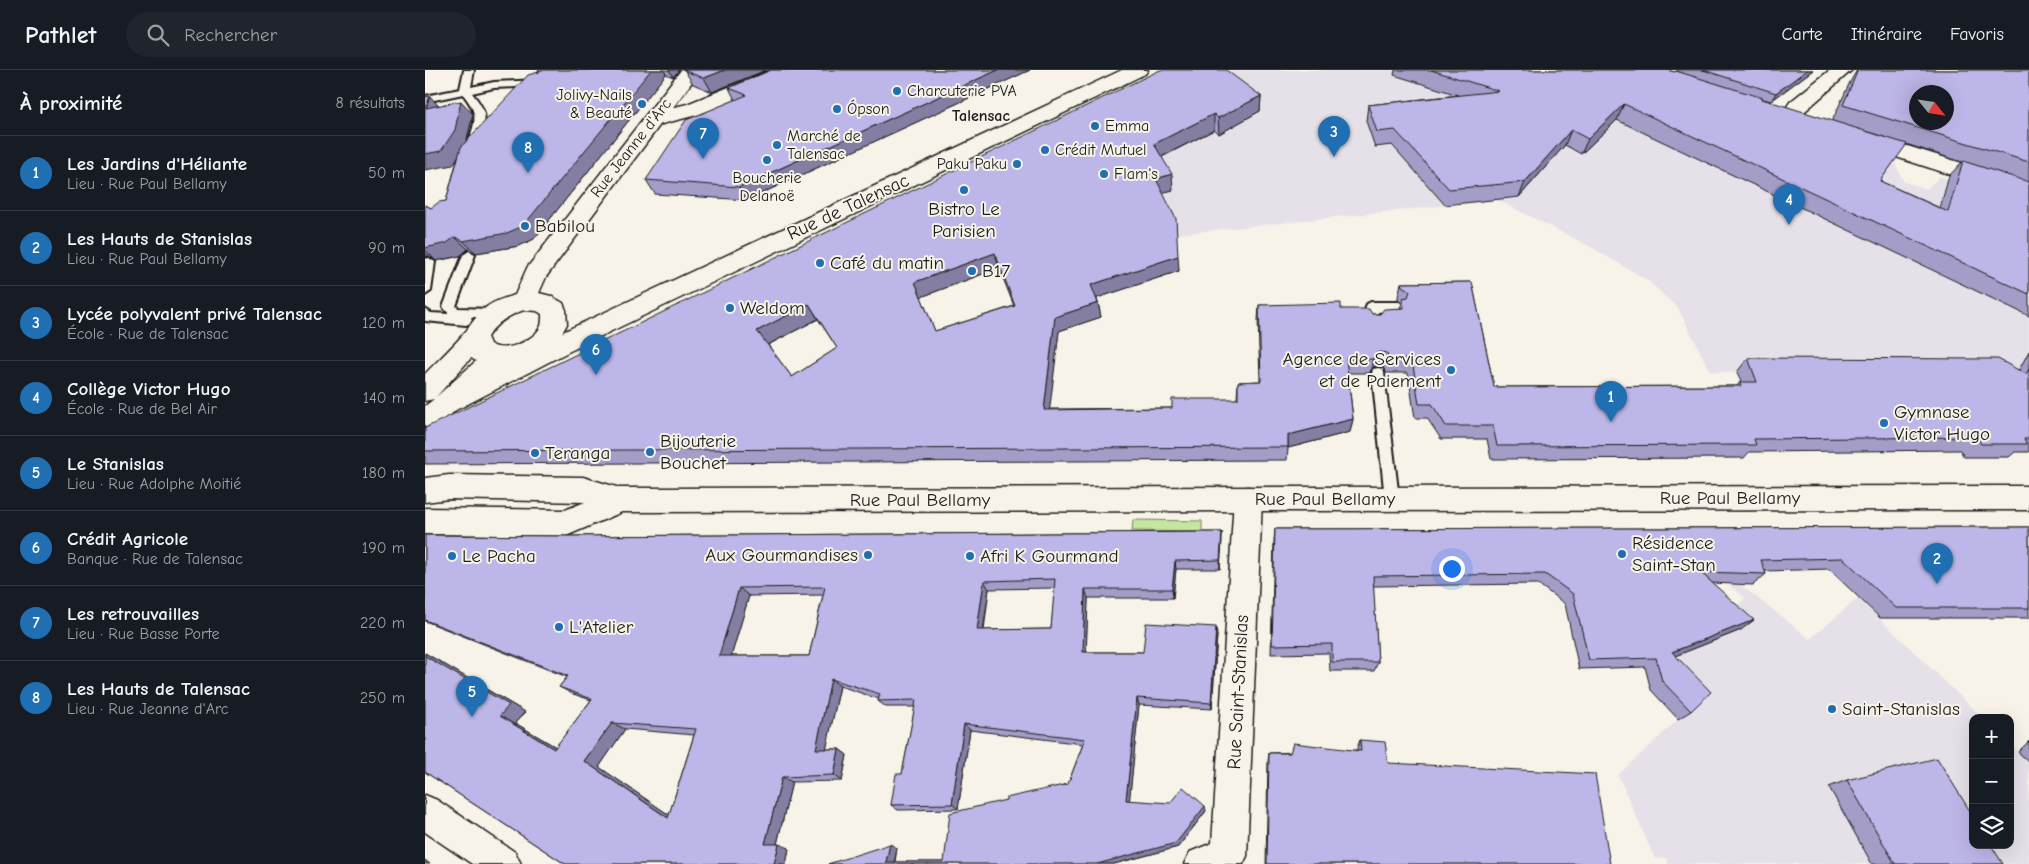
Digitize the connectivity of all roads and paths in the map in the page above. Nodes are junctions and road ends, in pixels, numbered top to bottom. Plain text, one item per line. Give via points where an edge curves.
1 (469, 70) edge
2 (691, 70) edge
3 (788, 70) edge
4 (1138, 70) edge
5 (1842, 70) edge
6 (543, 84) edge
7 (465, 90) junction
8 (425, 99) edge
9 (1790, 117) edge
10 (654, 118) junction
11 (1845, 134) edge
12 (465, 156) edge
13 (2029, 192) edge
14 (469, 255) edge
15 (429, 262) edge
16 (425, 291) edge
17 (524, 301) junction
18 (1399, 307) edge
19 (425, 314) edge
20 (1373, 323) edge
21 (484, 324) junction
22 (549, 345) junction
23 (497, 358) junction
24 (1378, 373) edge
25 (435, 397) edge
26 (425, 422) edge
27 (425, 490) edge
28 (1392, 498) junction
29 (2029, 498) edge
30 (1248, 499) junction
31 (620, 500) junction
32 (425, 521) edge
33 (425, 812) edge
34 (1216, 860) edge
35 (503, 864) edge

1 - 7 lane
2 - 10 main road, Rue Jeanne d'Arc
3 - 10 main road via 695,109
4 - 22 main road, Rue de Talensac
5 - 9 main road via 1797,107
6 - 7 lane via 520,83
7 - 8 lane
7 - 12 lane via 481,116 473,145
10 - 17 main road, Rue Jeanne d'Arc via 535,274
11 - 13 main road
14 - 21 lane via 449,307
15 - 16 lane
17 - 21 main road via 513,303
17 - 22 main road via 549,305 556,316
18 - 20 lane via 1371,307
19 - 21 lane via 427,317
21 - 23 main road via 477,349 482,354
21 - 25 main road, Rue de Talensac
22 - 23 main road
22 - 25 main road, Rue de Talensac
23 - 25 main road, Rue de Talensac
24 - 28 lane
25 - 26 main road, Rue de Talensac
27 - 31 main road, Rue Paul Bellamy via 449,487 583,489
28 - 29 main road, Rue Paul Bellamy
28 - 30 main road, Rue Paul Bellamy
30 - 31 main road, Rue Paul Bellamy
30 - 34 main road, Rue Saint-Stanislas
31 - 32 main road, Rue Paul Bellamy via 566,523
33 - 35 main road

